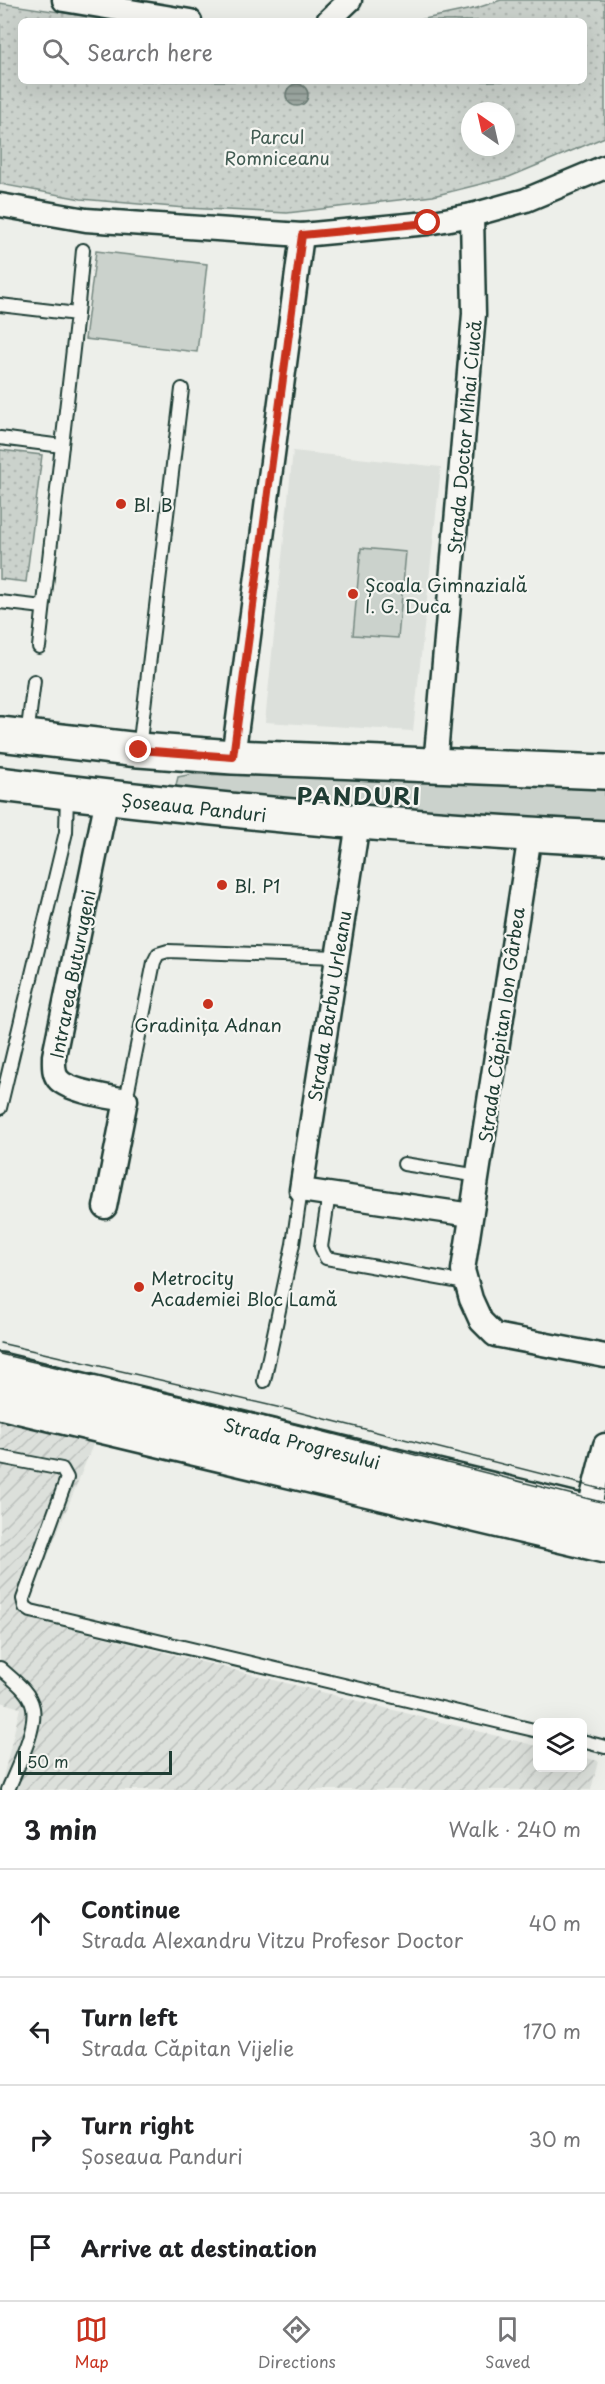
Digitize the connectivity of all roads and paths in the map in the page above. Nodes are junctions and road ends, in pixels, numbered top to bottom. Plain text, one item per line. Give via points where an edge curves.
1 (64, 0) edge
2 (350, 0) edge
3 (172, 18) edge
4 (331, 18) edge
5 (605, 167) edge
6 (0, 205) edge
7 (472, 215) junction
8 (302, 235) junction
9 (83, 250) dead end
10 (0, 305) edge
11 (77, 314) junction
12 (182, 389) dead end
13 (0, 438) edge
14 (62, 446) junction
15 (0, 602) edge
16 (43, 607) junction
17 (39, 647) dead end
18 (34, 681) dead end
19 (13, 735) edge
20 (154, 752) junction
21 (233, 757) junction
22 (435, 766) junction
23 (605, 772) edge
24 (0, 784) edge
25 (67, 793) junction
26 (107, 798) junction
27 (161, 803) junction
28 (358, 823) junction
29 (530, 835) junction
30 (605, 838) edge
31 (337, 957) junction
32 (126, 1100) junction
33 (0, 1108) edge
34 (404, 1164) dead end
35 (479, 1176) junction
36 (301, 1190) junction
37 (329, 1194) junction
38 (105, 1207) dead end
39 (471, 1215) junction
40 (466, 1283) junction
41 (605, 1356) edge
42 (0, 1370) edge
43 (264, 1381) dead end
44 (0, 1402) edge
45 (605, 1445) edge
46 (0, 1457) edge
47 (595, 1529) edge
48 (0, 1668) edge
49 (533, 1730) edge
50 (587, 1742) edge
51 (605, 1746) edge
52 (8, 1790) edge

1 - 3 street
2 - 4 street
5 - 7 street via 526,200
6 - 8 street via 86,220
7 - 8 street
7 - 22 street, Strada Doctor Mihai Ciucă via 474,314
8 - 21 street
9 - 11 lane
10 - 11 lane
11 - 14 lane
12 - 20 lane
13 - 14 lane
14 - 16 lane
15 - 16 lane
16 - 17 lane
18 - 19 lane
19 - 20 main road
20 - 21 main road
20 - 27 main road
21 - 22 main road
22 - 23 main road
24 - 25 main road, Șoseaua Panduri
25 - 26 main road, Șoseaua Panduri
25 - 33 lane via 66,832
26 - 27 main road, Șoseaua Panduri
26 - 32 street, Intrarea Buturugeni via 54,1068 58,1079 73,1088
27 - 28 main road, Șoseaua Panduri
28 - 29 main road, Șoseaua Panduri
28 - 31 street, Strada Barbu Urleanu
29 - 30 main road, Șoseaua Panduri
29 - 35 street, Strada Căpitan Ion Gârbea
31 - 32 lane via 168,951 159,954 154,962
31 - 36 street, Strada Barbu Urleanu
32 - 38 street
34 - 35 lane
35 - 39 street, Strada Căpitan Ion Gârbea
36 - 37 street
36 - 43 lane
37 - 39 street
37 - 40 lane via 321,1247 326,1258
39 - 40 street, Strada Căpitan Ion Gârbea via 463,1270
40 - 41 street via 481,1321 495,1335
42 - 47 main road, Strada Progresului
44 - 47 main road, Strada Progresului
45 - 47 street
46 - 49 lane via 62,1469 67,1478 23,1599 31,1611
48 - 52 lane via 22,1689 33,1707 32,1727
50 - 51 lane

